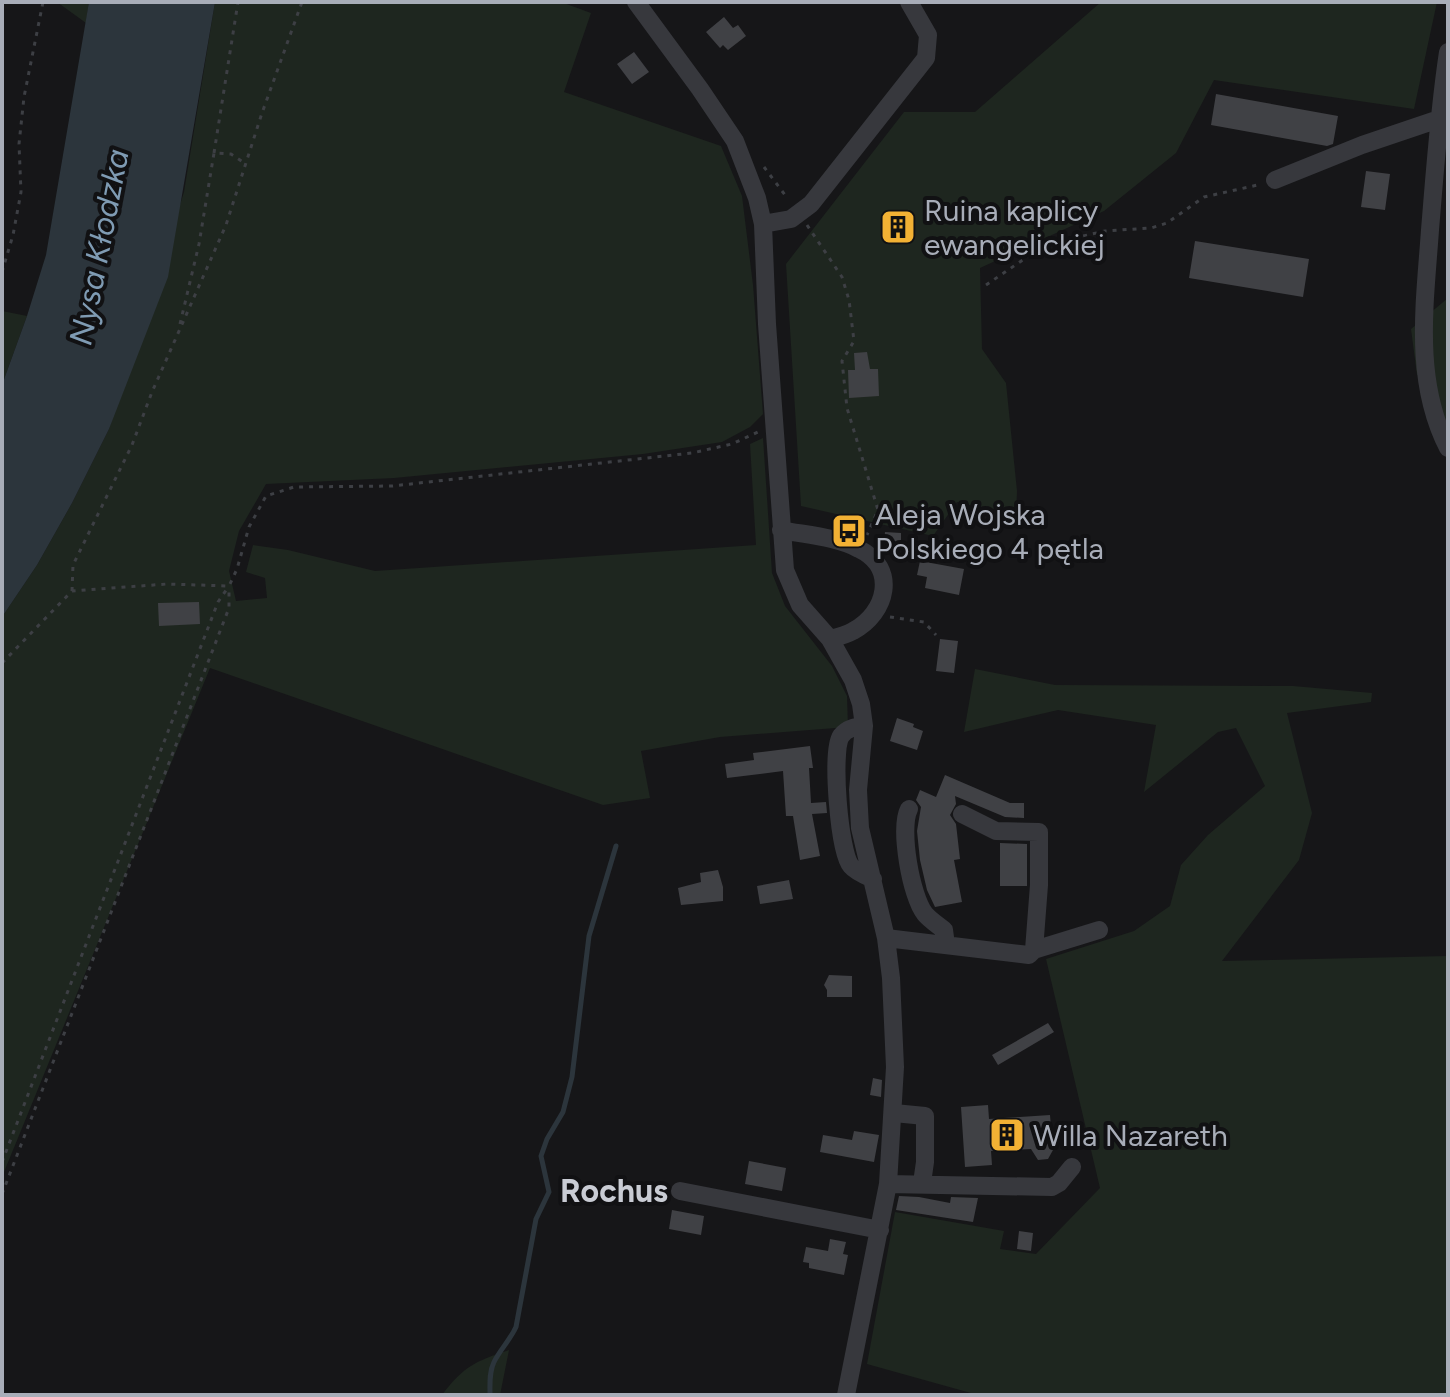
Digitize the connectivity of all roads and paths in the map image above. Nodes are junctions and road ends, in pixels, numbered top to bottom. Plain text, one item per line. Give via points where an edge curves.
1 (43, 2) edge
2 (238, 2) edge
3 (302, 2) edge
4 (636, 2) edge
5 (909, 2) edge
6 (926, 2) edge
7 (928, 35) junction
8 (1448, 52) edge
9 (1439, 119) junction
10 (214, 153) junction
11 (761, 163) dead end
12 (246, 164) junction
13 (1275, 180) joint
14 (800, 214) junction
15 (763, 224) junction
16 (2, 272) edge
17 (986, 285) dead end
18 (178, 331) junction
19 (775, 424) junction
20 (1448, 448) edge
21 (781, 530) junction
22 (861, 549) junction
23 (229, 586) junction
24 (72, 591) junction
25 (885, 616) dead end
26 (936, 635) dead end
27 (830, 639) junction
28 (2, 663) edge
29 (909, 809) dead end
30 (962, 814) dead end
31 (1099, 930) dead end
32 (886, 938) junction
33 (946, 945) junction
34 (1034, 950) junction
35 (894, 1113) junction
36 (2, 1162) edge
37 (1072, 1167) dead end
38 (922, 1183) junction
39 (888, 1184) junction
40 (680, 1191) dead end
41 (2, 1194) edge
42 (880, 1230) junction
43 (846, 1395) edge

1 - 16 path via 24,97 21,192
2 - 10 path
3 - 12 path
4 - 15 street via 735,141
5 - 7 street
6 - 7 street
7 - 14 street via 926,58 915,74
8 - 9 street
9 - 13 street
9 - 20 street via 1423,333 1431,409
10 - 12 path via 231,154
10 - 18 path
11 - 14 path
12 - 18 path via 226,225
13 - 17 path via 1204,197 1151,228 1105,231 1036,251
14 - 15 street
14 - 22 path via 842,277 849,300 854,341 842,361 847,408 878,510
15 - 19 street
18 - 24 path via 132,445 73,565
19 - 21 street
19 - 23 path via 732,444 692,453 392,486 294,487 266,496
21 - 22 street
21 - 27 street via 793,591
22 - 27 street via 884,577 883,600 854,631
23 - 24 path
23 - 36 path via 218,602
23 - 41 path via 229,608
24 - 28 path
25 - 26 path via 924,622
27 - 32 street via 861,704 858,809
29 - 33 street via 904,818 908,864 919,904 944,930
30 - 34 street via 996,831 1039,832
31 - 34 street
32 - 33 street
32 - 35 street via 894,1021
33 - 34 street via 1029,955
35 - 38 street via 925,1116
35 - 39 street
37 - 38 street via 1052,1187
38 - 39 street
39 - 42 street
40 - 42 street
42 - 43 street

